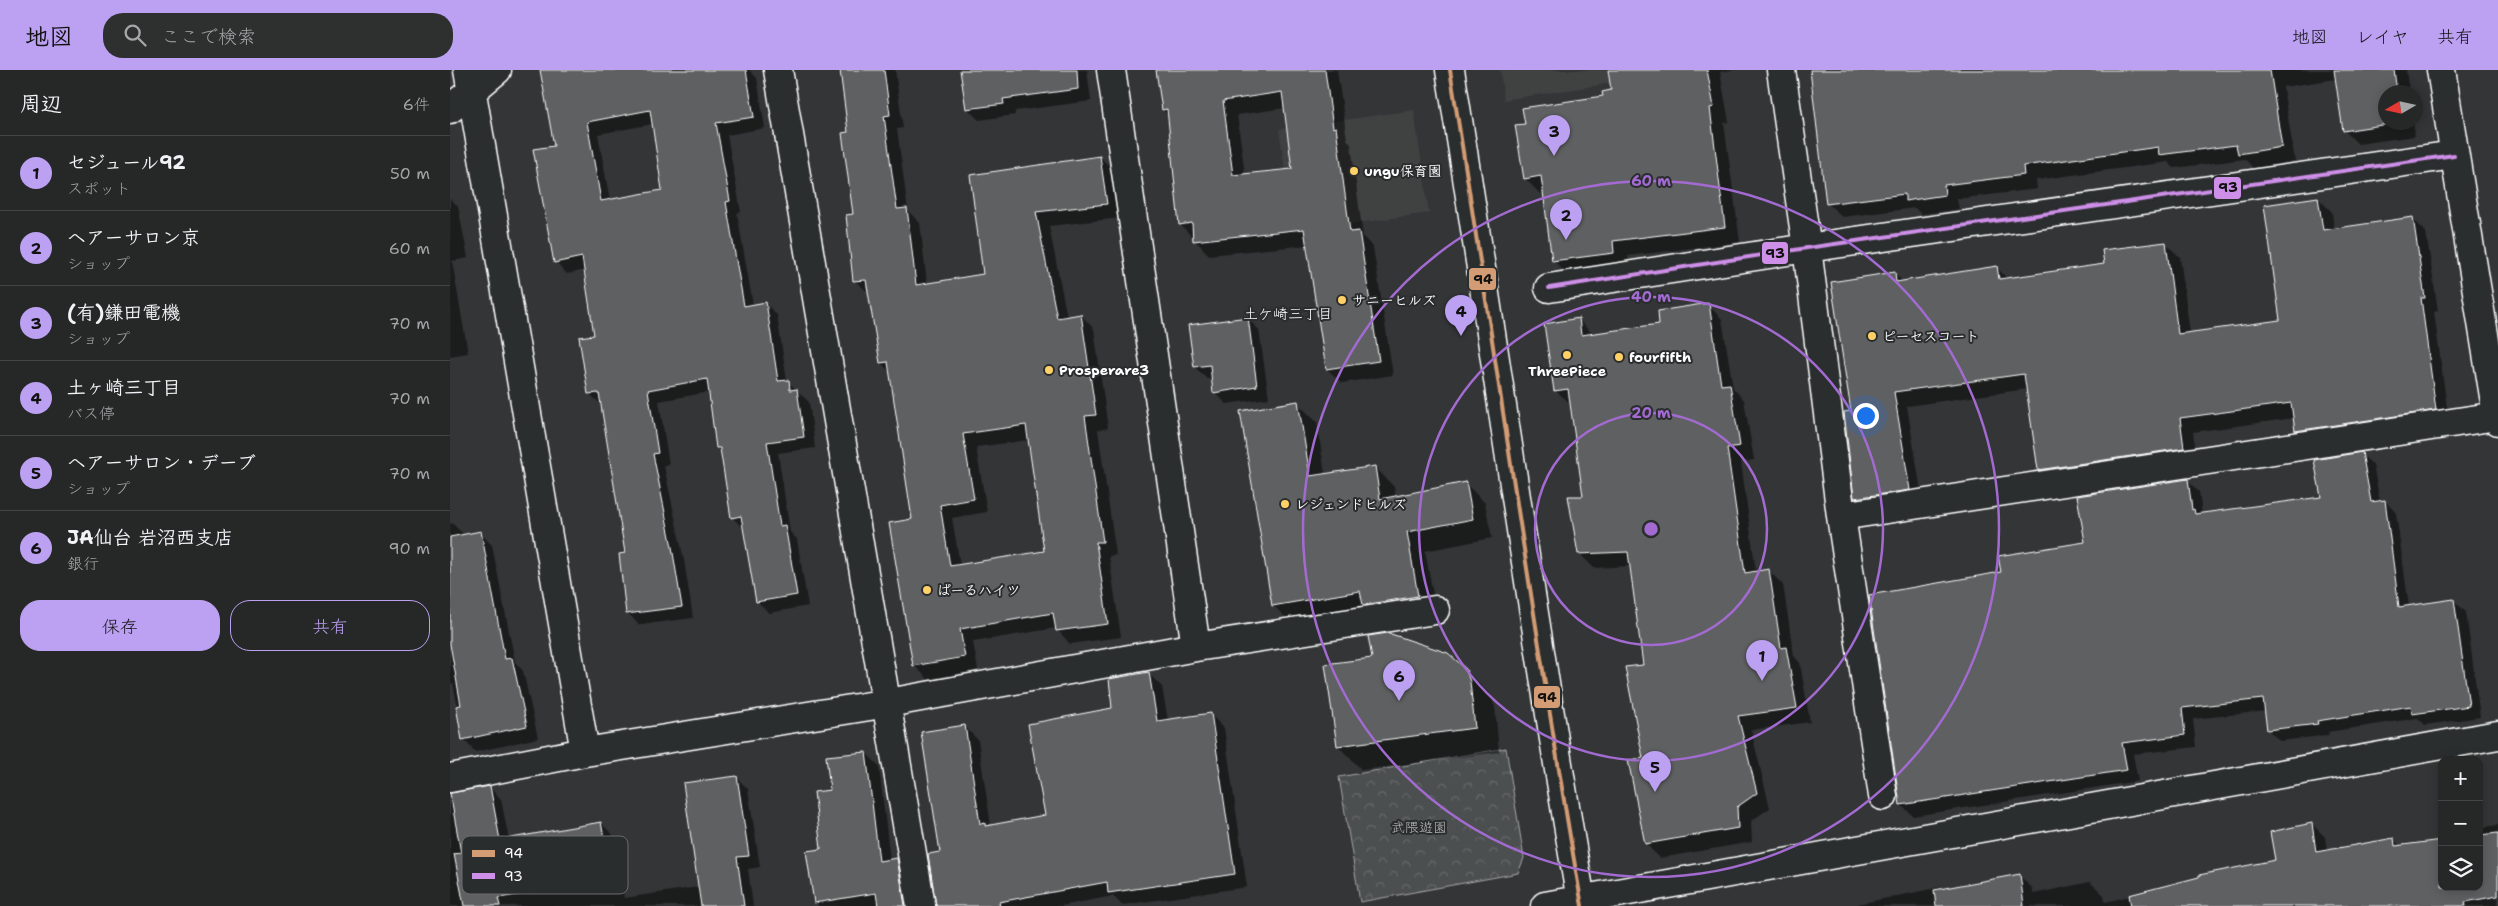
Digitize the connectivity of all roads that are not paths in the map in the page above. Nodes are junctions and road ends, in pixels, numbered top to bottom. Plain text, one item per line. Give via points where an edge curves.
1 (497, 70) edge
2 (778, 70) edge
3 (1111, 70) edge
4 (1450, 70) edge
5 (1781, 70) edge
6 (2441, 70) edge
7 (469, 80) edge
8 (450, 109) edge
9 (2454, 155) junction
10 (1807, 248) junction
11 (1549, 288) dead end
12 (2498, 419) edge
13 (1841, 516) junction
14 (1435, 610) dead end
15 (1196, 647) junction
16 (888, 703) junction
17 (2498, 735) edge
18 (585, 752) junction
19 (450, 778) edge
20 (1883, 796) dead end
21 (1581, 903) edge
22 (921, 906) edge
23 (1545, 906) edge

1 - 7 street
2 - 16 street
3 - 15 street
4 - 21 street
5 - 10 street
6 - 9 street
7 - 8 street
7 - 18 street
9 - 10 street
9 - 12 street
10 - 11 street
10 - 13 street
12 - 13 street
13 - 20 street
14 - 15 street
15 - 16 street
16 - 18 street
16 - 22 street
17 - 21 street
18 - 19 street
21 - 23 street

